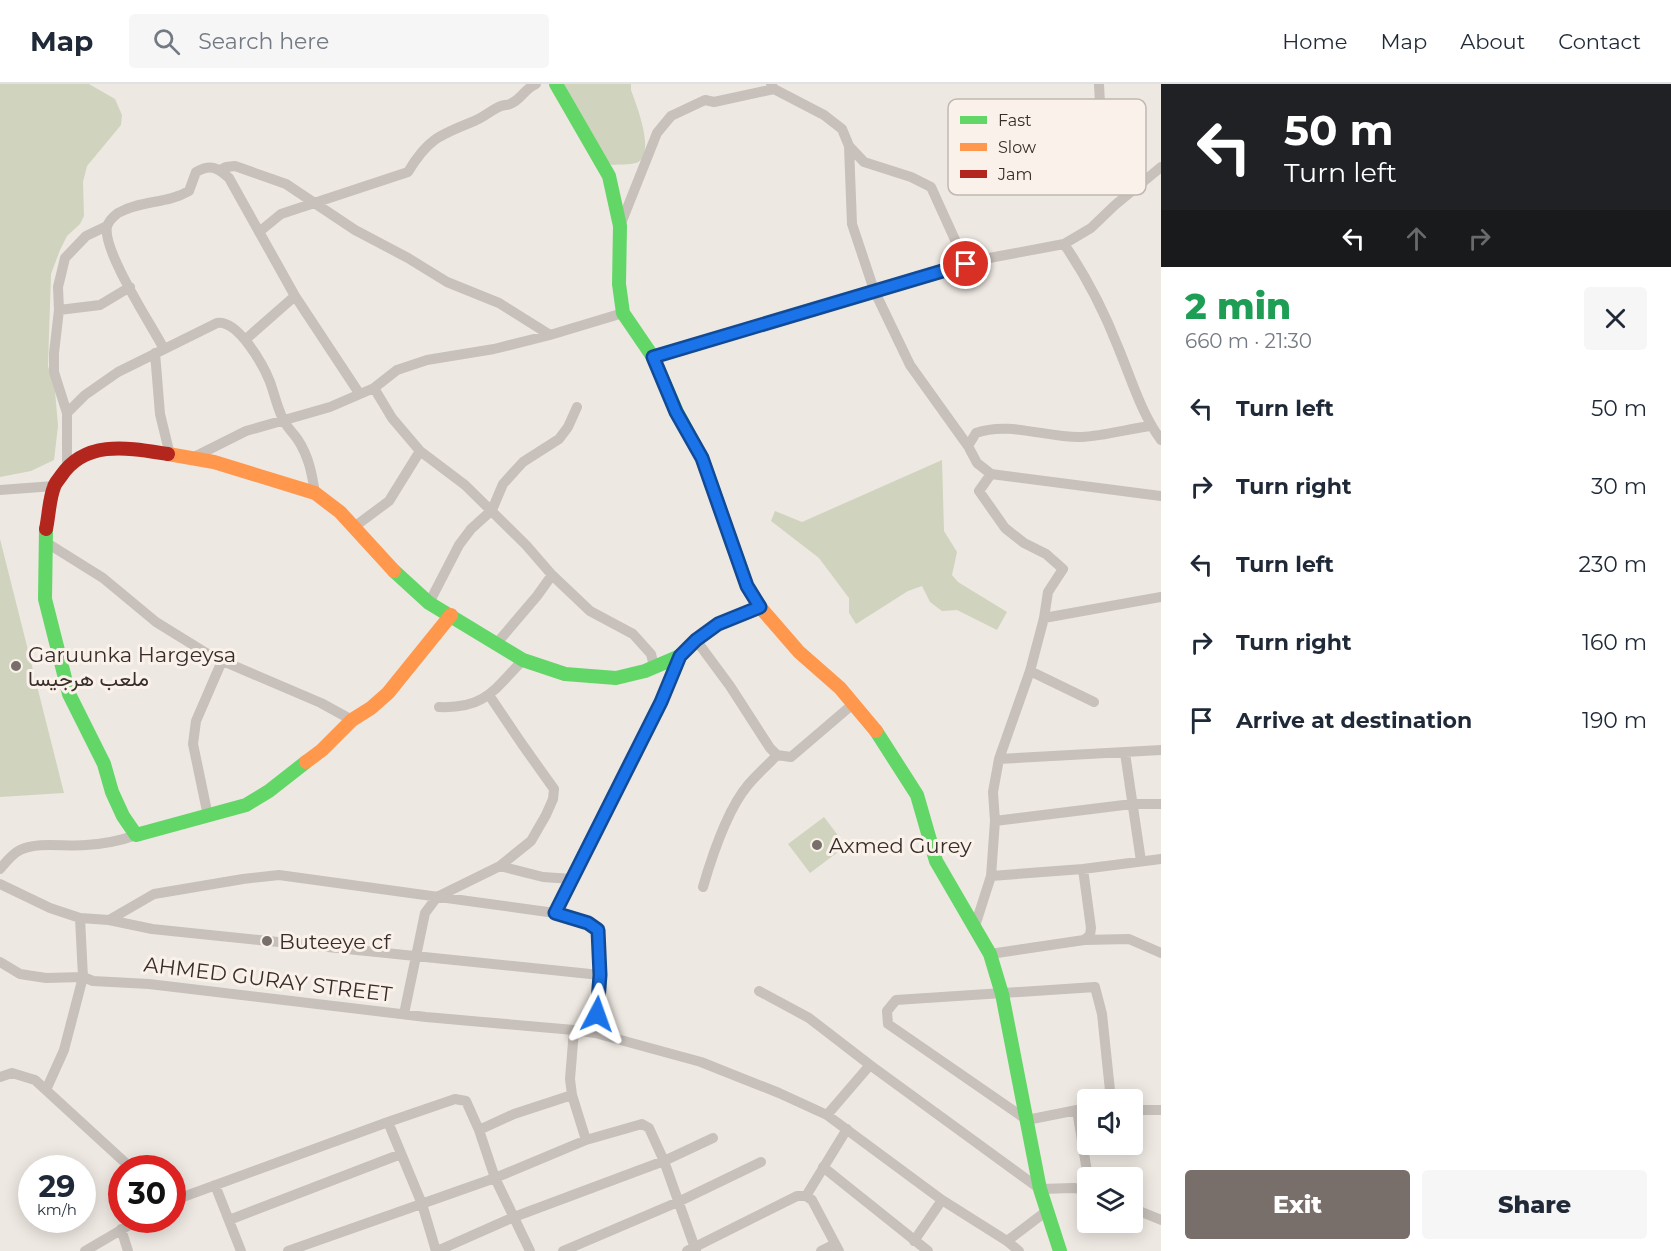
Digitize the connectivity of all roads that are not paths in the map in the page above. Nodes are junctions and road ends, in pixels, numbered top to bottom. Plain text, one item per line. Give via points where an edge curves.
1 (536, 84) edge
2 (556, 84) edge
3 (1099, 84) edge
4 (772, 87) edge
5 (1100, 99) edge
6 (849, 146) junction
7 (1161, 167) edge
8 (220, 170) junction
9 (1146, 179) edge
10 (1126, 195) edge
11 (315, 203) junction
12 (107, 226) junction
13 (620, 226) junction
14 (259, 232) junction
15 (1064, 244) junction
16 (966, 264) junction
17 (130, 288) junction
18 (874, 290) junction
19 (295, 296) junction
20 (59, 310) junction
21 (623, 313) junction
22 (550, 335) junction
23 (246, 339) junction
24 (160, 351) junction
25 (653, 357) junction
26 (374, 388) junction
27 (359, 393) junction
28 (577, 407) dead end
29 (67, 413) junction
30 (283, 420) junction
31 (1150, 426) junction
32 (1161, 440) edge
33 (968, 446) junction
34 (420, 451) junction
35 (170, 455) junction
36 (191, 458) junction
37 (67, 467) junction
38 (991, 474) junction
39 (54, 486) junction
40 (0, 490) edge
41 (315, 493) junction
42 (1161, 496) edge
43 (492, 510) junction
44 (354, 526) junction
45 (47, 543) junction
46 (552, 575) junction
47 (1161, 597) edge
48 (429, 603) junction
49 (760, 607) junction
50 (451, 615) junction
51 (1044, 618) junction
52 (696, 640) junction
53 (497, 643) junction
54 (680, 656) junction
55 (523, 660) junction
56 (222, 661) junction
57 (654, 666) junction
58 (1030, 671) junction
59 (489, 695) junction
60 (1094, 702) dead end
61 (853, 704) junction
62 (439, 707) dead end
63 (352, 720) junction
64 (1161, 750) edge
65 (1125, 753) junction
66 (777, 755) junction
67 (999, 759) junction
68 (1132, 804) junction
69 (1161, 804) edge
70 (208, 816) junction
71 (995, 821) junction
72 (136, 835) junction
73 (1161, 859) edge
74 (1141, 861) junction
75 (500, 866) junction
76 (0, 869) edge
77 (1083, 869) junction
78 (991, 876) junction
79 (572, 879) junction
80 (0, 884) edge
81 (703, 887) dead end
82 (437, 897) junction
83 (555, 913) junction
84 (80, 918) junction
85 (109, 920) junction
86 (975, 926) junction
87 (1084, 940) junction
88 (1161, 953) edge
89 (990, 954) junction
90 (415, 957) junction
91 (0, 962) edge
92 (600, 975) junction
93 (83, 977) junction
94 (759, 991) dead end
95 (1002, 994) junction
96 (404, 1014) junction
97 (574, 1030) junction
98 (595, 1033) junction
99 (870, 1065) junction
100 (0, 1077) edge
101 (1110, 1089) edge
102 (46, 1090) junction
103 (572, 1095) junction
104 (1143, 1110) edge
105 (1161, 1110) edge
106 (1077, 1111) edge
107 (827, 1115) junction
108 (1027, 1120) junction
109 (388, 1122) junction
110 (479, 1130) junction
111 (847, 1130) junction
112 (713, 1138) dead end
113 (586, 1140) junction
114 (401, 1154) junction
115 (116, 1155) edge
116 (664, 1161) junction
117 (761, 1162) dead end
118 (822, 1167) junction
119 (495, 1178) junction
120 (215, 1185) junction
121 (1077, 1188) edge
122 (1040, 1189) junction
123 (186, 1196) edge
124 (806, 1196) junction
125 (942, 1200) junction
126 (678, 1202) junction
127 (422, 1204) junction
128 (1048, 1210) junction
129 (1143, 1213) edge
130 (514, 1217) junction
131 (229, 1220) junction
132 (1161, 1220) edge
133 (114, 1233) edge
134 (122, 1233) edge
135 (914, 1240) junction
136 (1007, 1241) junction
137 (837, 1248) edge
138 (693, 1250) edge
139 (85, 1251) edge
140 (128, 1251) edge
141 (241, 1251) edge
142 (288, 1251) edge
143 (436, 1251) edge
144 (530, 1251) edge
145 (563, 1251) edge
146 (821, 1251) edge
147 (928, 1251) edge
148 (1019, 1251) edge
149 (1061, 1251) edge

1 - 11 street via 512,104 433,140 408,172
2 - 13 street via 609,176
3 - 5 street
4 - 6 street via 824,115 842,129
4 - 13 street via 714,102 705,100 671,116 657,133
6 - 16 street via 864,162 931,187
6 - 18 street via 852,224
7 - 9 street
8 - 11 street via 245,169 286,184
8 - 12 street via 205,167 196,172 189,191 177,198 134,205 116,215
8 - 14 street via 229,178
10 - 15 street via 1091,228
11 - 14 street via 281,214
11 - 22 street via 447,282 499,303
12 - 17 street via 114,259
12 - 20 street via 86,236 65,258 58,287
13 - 21 street
14 - 19 street
15 - 16 street
15 - 31 street via 1086,276
16 - 18 street
17 - 20 street via 100,304
17 - 24 street
18 - 25 street
18 - 33 street via 910,365
19 - 23 street
19 - 27 street
20 - 29 street via 54,372
21 - 22 street
21 - 25 street
22 - 26 street via 427,360 397,370
23 - 24 street via 230,324 217,322
23 - 30 street via 269,380
24 - 29 street via 118,372
24 - 35 street via 160,414
25 - 49 street via 676,412 702,458 747,586
26 - 27 street
26 - 34 street via 392,418
27 - 30 street via 330,407
28 - 43 street via 559,439 523,462 503,484
29 - 37 street
30 - 36 street via 246,431
30 - 41 street via 310,462
31 - 32 street
31 - 33 street via 1084,437 991,428 976,433
33 - 38 street via 977,463
34 - 43 street
34 - 44 street via 389,501
35 - 36 street
35 - 37 street via 127,448 99,450 80,456
36 - 41 street
37 - 39 street
38 - 42 street
38 - 51 street via 980,491 1005,528 1063,569 1048,592
39 - 40 street
39 - 45 street
41 - 44 street
43 - 46 street
43 - 48 street via 459,545
44 - 48 street via 396,574
45 - 56 street via 103,578 156,622
45 - 72 street via 45,599 69,694 104,764 119,808
46 - 53 street
46 - 57 street via 590,611 633,634 651,654
47 - 51 street
48 - 50 street
49 - 52 street via 718,624
49 - 61 street
50 - 53 street
50 - 63 street via 388,693
51 - 58 street
52 - 54 street
52 - 66 street
53 - 55 street
54 - 57 street
54 - 79 street
55 - 57 street via 565,674 616,678
55 - 59 street
56 - 63 street
56 - 70 street via 196,721 193,744
58 - 60 street
58 - 67 street
59 - 62 street via 466,707
59 - 75 street via 554,789 546,815 531,840
61 - 66 street via 791,757
61 - 86 street via 876,731 917,795 936,861
63 - 70 street via 322,750 269,790 246,805
64 - 65 street
65 - 67 street
65 - 68 street
66 - 81 street via 738,800 713,853
67 - 71 street via 993,792
68 - 69 street
68 - 71 street
68 - 74 street
70 - 72 street
71 - 78 street
72 - 76 street via 86,845 22,849
73 - 74 street
74 - 77 street
75 - 79 street via 543,877
75 - 82 street
77 - 78 street
77 - 87 street via 1091,928
78 - 86 street
79 - 83 street
80 - 84 street
82 - 83 street
82 - 85 street via 279,875 153,894
82 - 90 street via 425,913
83 - 92 street via 598,930
84 - 85 street
84 - 93 street
85 - 90 street via 152,929
86 - 89 street
87 - 88 street via 1130,939
87 - 89 street
89 - 95 street
90 - 92 street
90 - 96 street
91 - 93 street, AHMED GURAY STREET via 20,974
92 - 98 street
93 - 96 street, AHMED GURAY STREET
93 - 102 street via 64,1050
94 - 99 street via 809,1018
95 - 101 street via 1095,987 1102,1014
95 - 108 street
95 - 108 street via 896,1000 887,1011 888,1024
96 - 97 street, AHMED GURAY STREET
97 - 98 street, AHMED GURAY STREET
97 - 103 street via 569,1067
98 - 107 street, AHMED GURAY STREET via 700,1062
99 - 107 street
99 - 122 street
100 - 102 street via 12,1073 35,1080
102 - 115 street
103 - 110 street
103 - 113 street
104 - 105 street
106 - 108 street
107 - 111 street, AHMED GURAY STREET
108 - 122 street
109 - 110 street via 455,1099 466,1101
109 - 114 street
109 - 120 street
110 - 119 street
111 - 118 street
111 - 125 street, AHMED GURAY STREET
112 - 116 street
113 - 116 street via 642,1124 649,1128
113 - 119 street
114 - 127 street
114 - 131 street
116 - 126 street
116 - 130 street
117 - 126 street
118 - 124 street
118 - 135 street
119 - 127 street
119 - 130 street
120 - 123 street
120 - 131 street
121 - 122 street
122 - 128 street
124 - 137 street via 812,1200
124 - 138 street via 797,1196
125 - 135 street
125 - 136 street, AHMED GURAY STREET
126 - 138 street
126 - 145 street
127 - 142 street
127 - 143 street
128 - 136 street
128 - 149 street
129 - 132 street
130 - 143 street
130 - 144 street
131 - 141 street
133 - 139 street
134 - 140 street
135 - 147 street
136 - 148 street, AHMED GURAY STREET
137 - 146 street

